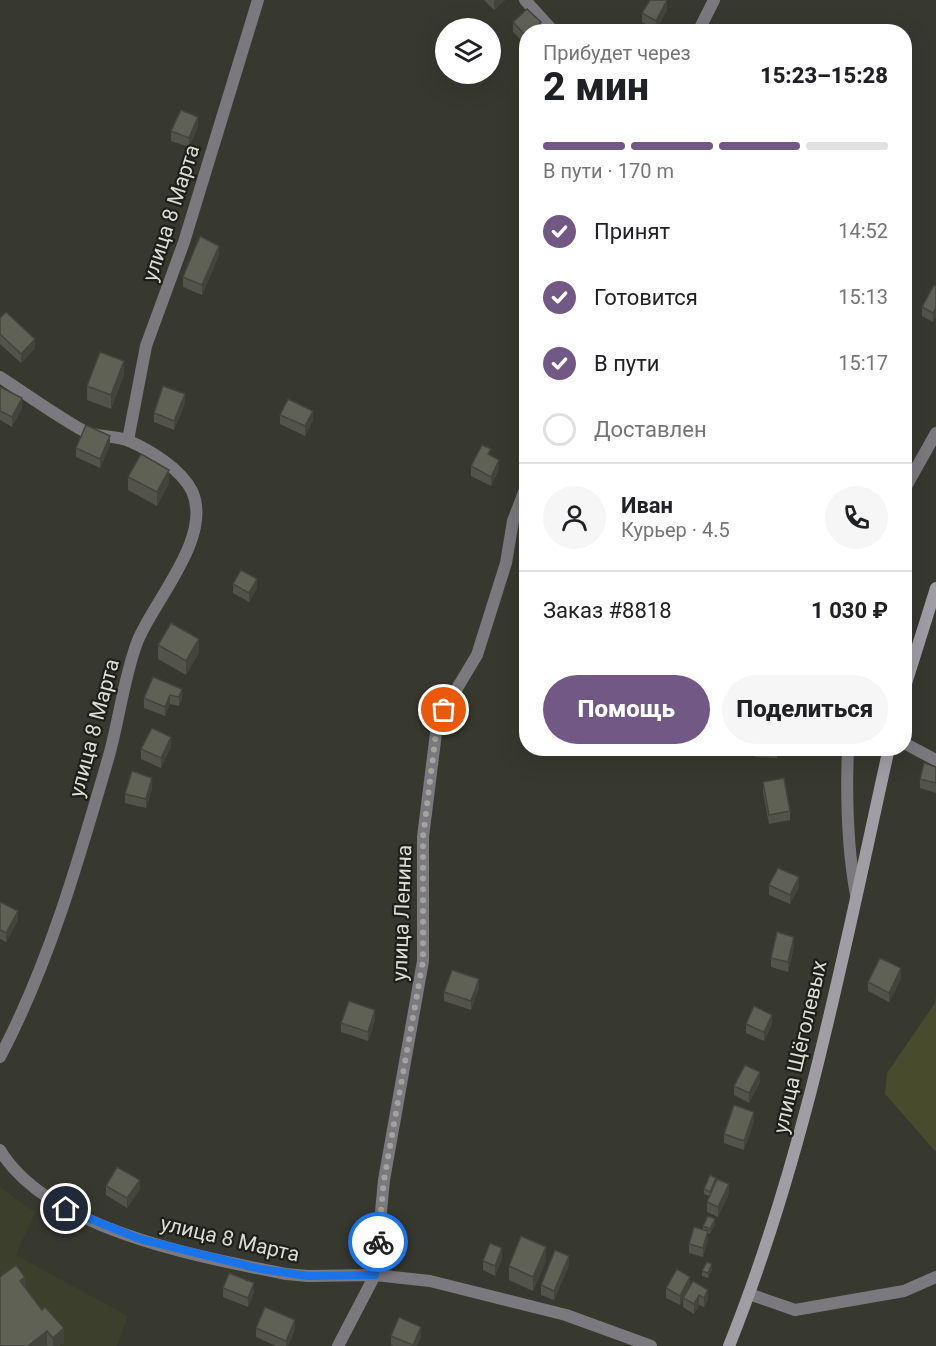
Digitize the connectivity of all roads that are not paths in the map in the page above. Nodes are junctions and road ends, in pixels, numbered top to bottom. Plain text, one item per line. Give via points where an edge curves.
1 (258, 0) edge
2 (525, 0) edge
3 (714, 0) edge
4 (547, 24) edge
5 (702, 24) edge
6 (0, 377) edge
7 (936, 433) edge
8 (128, 440) junction
9 (912, 476) edge
10 (519, 505) edge
11 (936, 588) edge
12 (912, 655) edge
13 (912, 746) edge
14 (848, 756) edge
15 (887, 756) edge
16 (936, 760) edge
17 (856, 895) junction
18 (0, 1057) edge
19 (0, 1150) edge
20 (375, 1275) junction
21 (936, 1277) edge
22 (749, 1294) junction
23 (338, 1346) edge
24 (651, 1346) edge
25 (729, 1346) edge

1 - 8 street, улица 8 Марта via 184,242 146,346
2 - 4 street
3 - 5 street
6 - 8 street, улица 8 Марта via 87,432
7 - 9 street
8 - 18 street, улица 8 Марта via 184,478 196,506 196,523 172,584 138,639 109,758 44,961
10 - 20 street, улица Ленина via 483,638 468,672 444,710 436,733 423,837 423,961 384,1180
11 - 12 main road
13 - 16 street
14 - 17 street, улица Щёголевых via 849,860
15 - 17 main road
17 - 22 main road, улица Щёголевых via 795,1156
19 - 20 street, улица 8 Марта via 30,1184 66,1209 131,1236 286,1274
20 - 23 street, улица Ленина
20 - 24 street, улица 8 Марта via 430,1281 566,1315
21 - 22 street via 904,1292 795,1310
22 - 25 main road, улица Щёголевых

